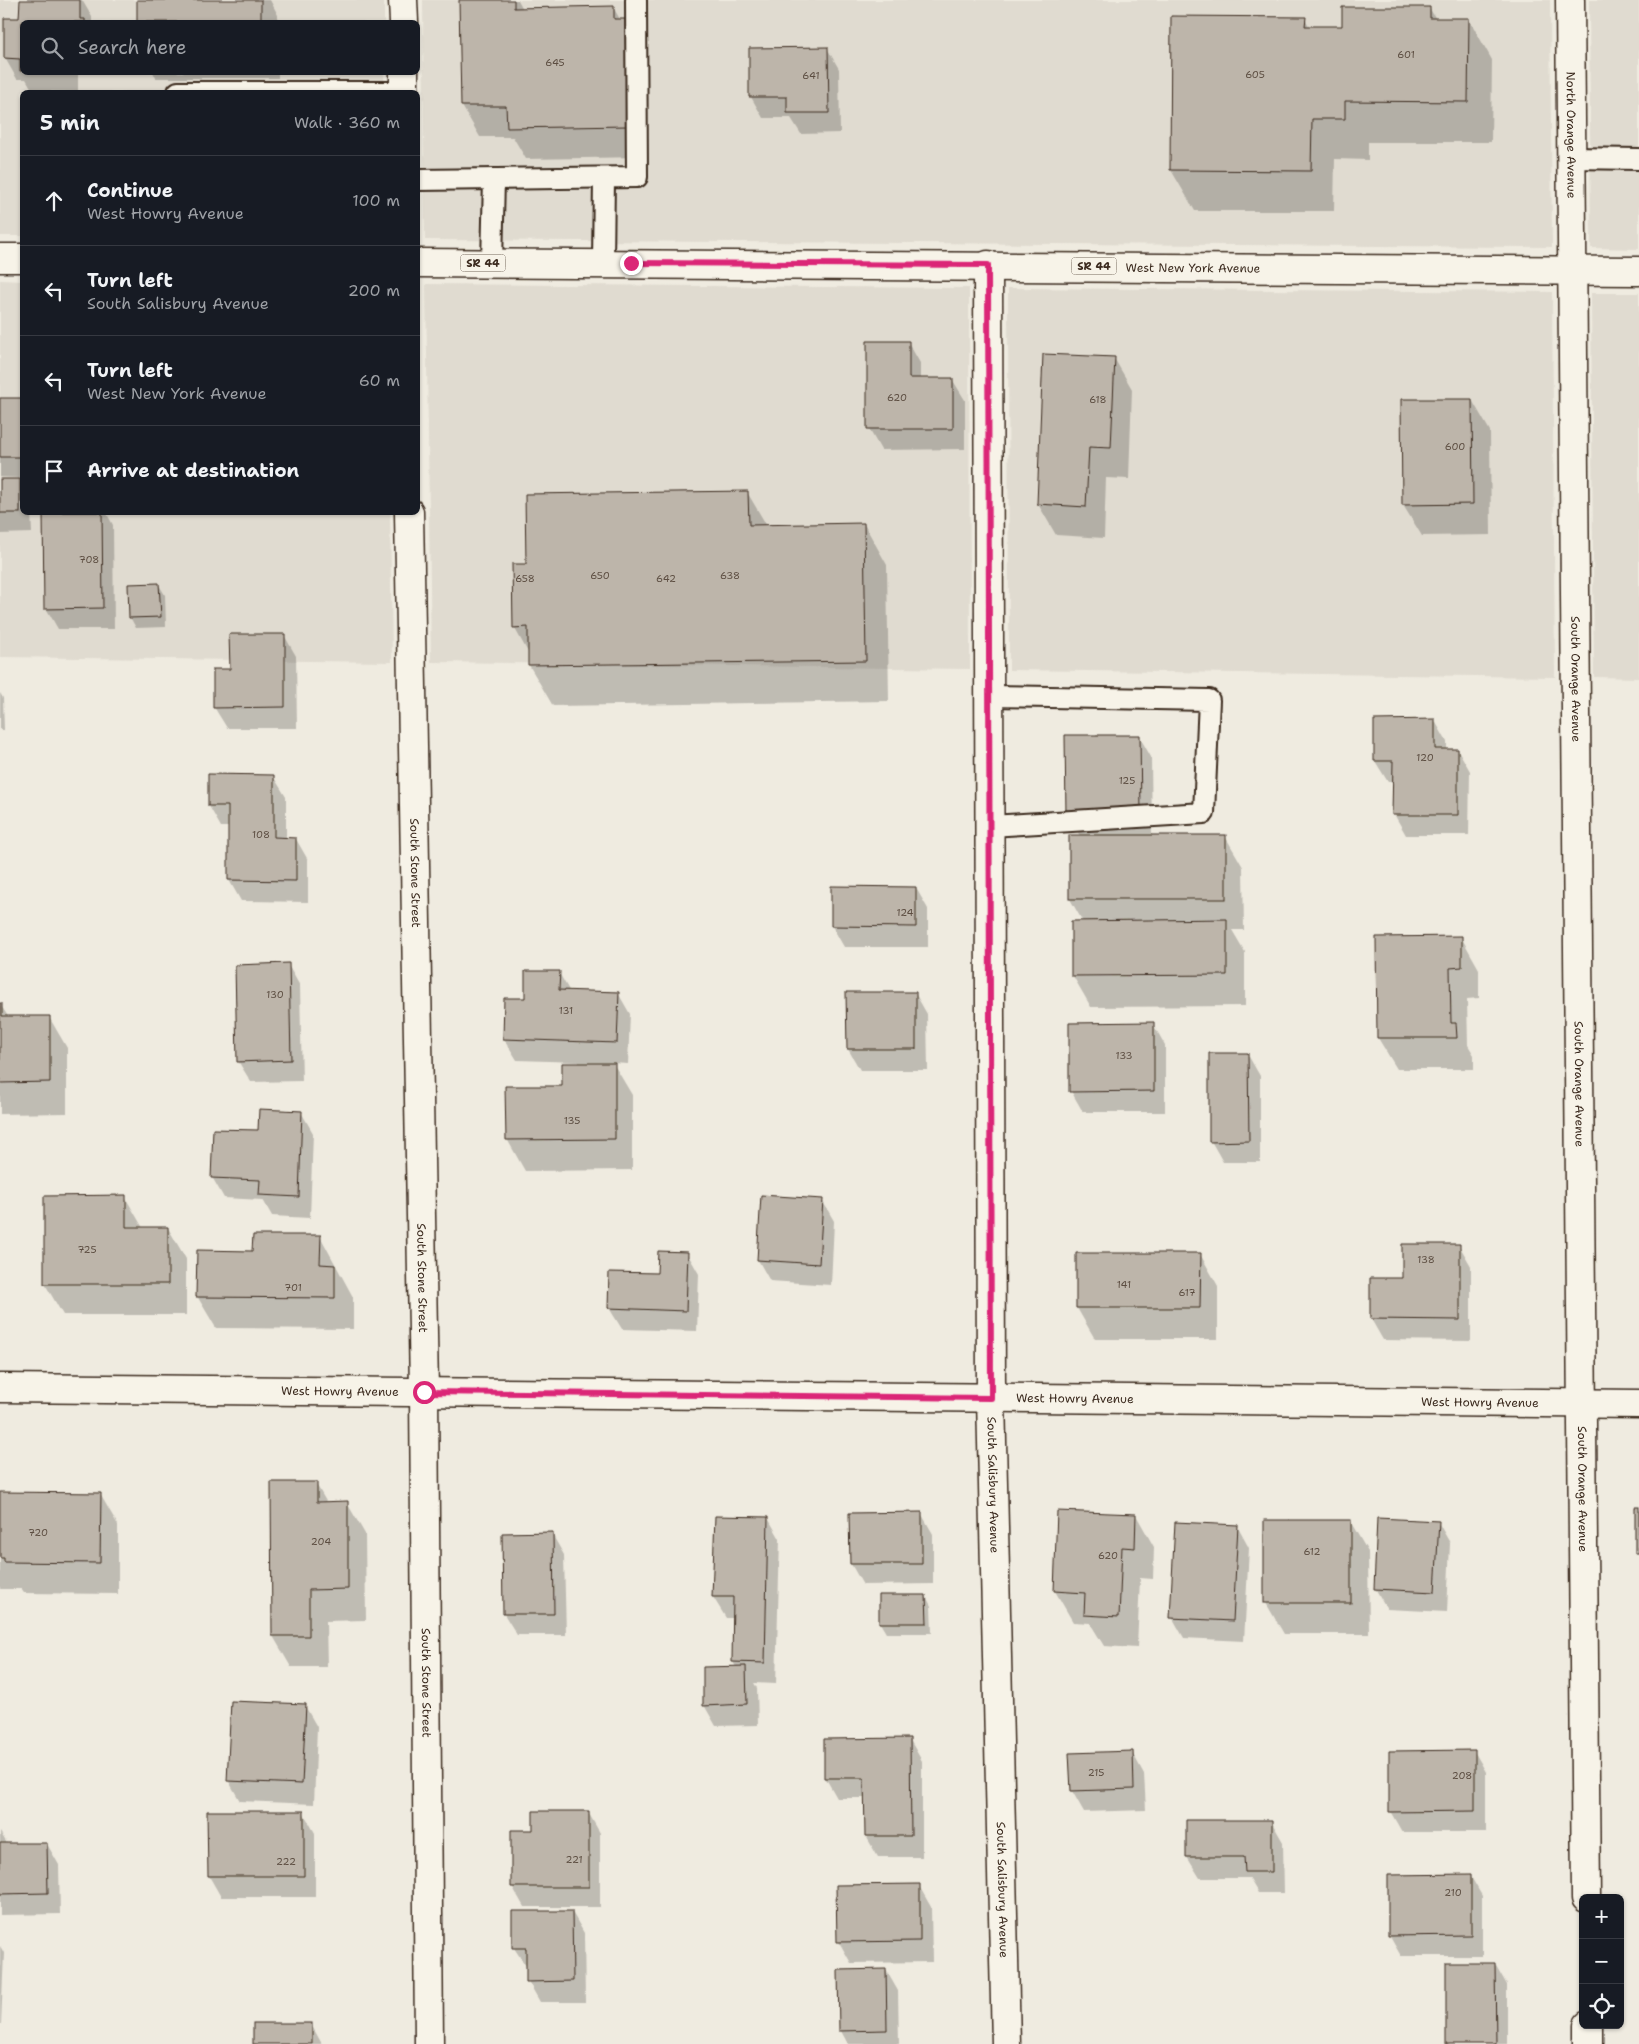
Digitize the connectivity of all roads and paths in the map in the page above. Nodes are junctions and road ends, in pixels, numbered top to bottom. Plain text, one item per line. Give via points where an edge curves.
1 (404, 0) edge
2 (636, 0) edge
3 (1570, 0) edge
4 (404, 20) edge
5 (404, 75) edge
6 (404, 90) edge
7 (1570, 158) junction
8 (1639, 159) edge
9 (604, 178) junction
10 (494, 179) junction
11 (420, 180) edge
12 (0, 258) edge
13 (20, 258) edge
14 (420, 262) edge
15 (492, 263) junction
16 (603, 263) junction
17 (988, 265) junction
18 (1571, 270) junction
19 (1639, 271) edge
20 (410, 515) edge
21 (990, 696) junction
22 (990, 826) junction
23 (0, 1388) edge
24 (424, 1392) junction
25 (991, 1398) junction
26 (1582, 1403) junction
27 (1639, 1404) edge
28 (1586, 1894) edge
29 (1588, 2029) edge
30 (429, 2044) edge
31 (1006, 2044) edge
32 (1588, 2044) edge

1 - 4 street
2 - 9 lane via 637,177
3 - 7 street, North Orange Avenue
5 - 6 street
7 - 8 lane
7 - 18 street, North Orange Avenue
9 - 10 lane
9 - 16 lane
10 - 11 lane
10 - 15 lane
12 - 13 street
14 - 15 street, West New York Avenue / SR 44
15 - 16 street, West New York Avenue / SR 44
16 - 17 street, West New York Avenue / SR 44
17 - 18 street, West New York Avenue / SR 44
17 - 21 street, South Salisbury Avenue
18 - 19 street, West New York Avenue / SR 44
18 - 26 street, South Orange Avenue
20 - 24 street, South Stone Street
21 - 22 street, South Salisbury Avenue
21 - 22 lane via 1209,700 1204,813
22 - 25 street, South Salisbury Avenue
23 - 24 street, West Howry Avenue
24 - 25 street, West Howry Avenue
24 - 30 street, South Stone Street
25 - 26 street, West Howry Avenue
25 - 31 street, South Salisbury Avenue
26 - 27 street, West Howry Avenue
26 - 28 street, South Orange Avenue
29 - 32 street

